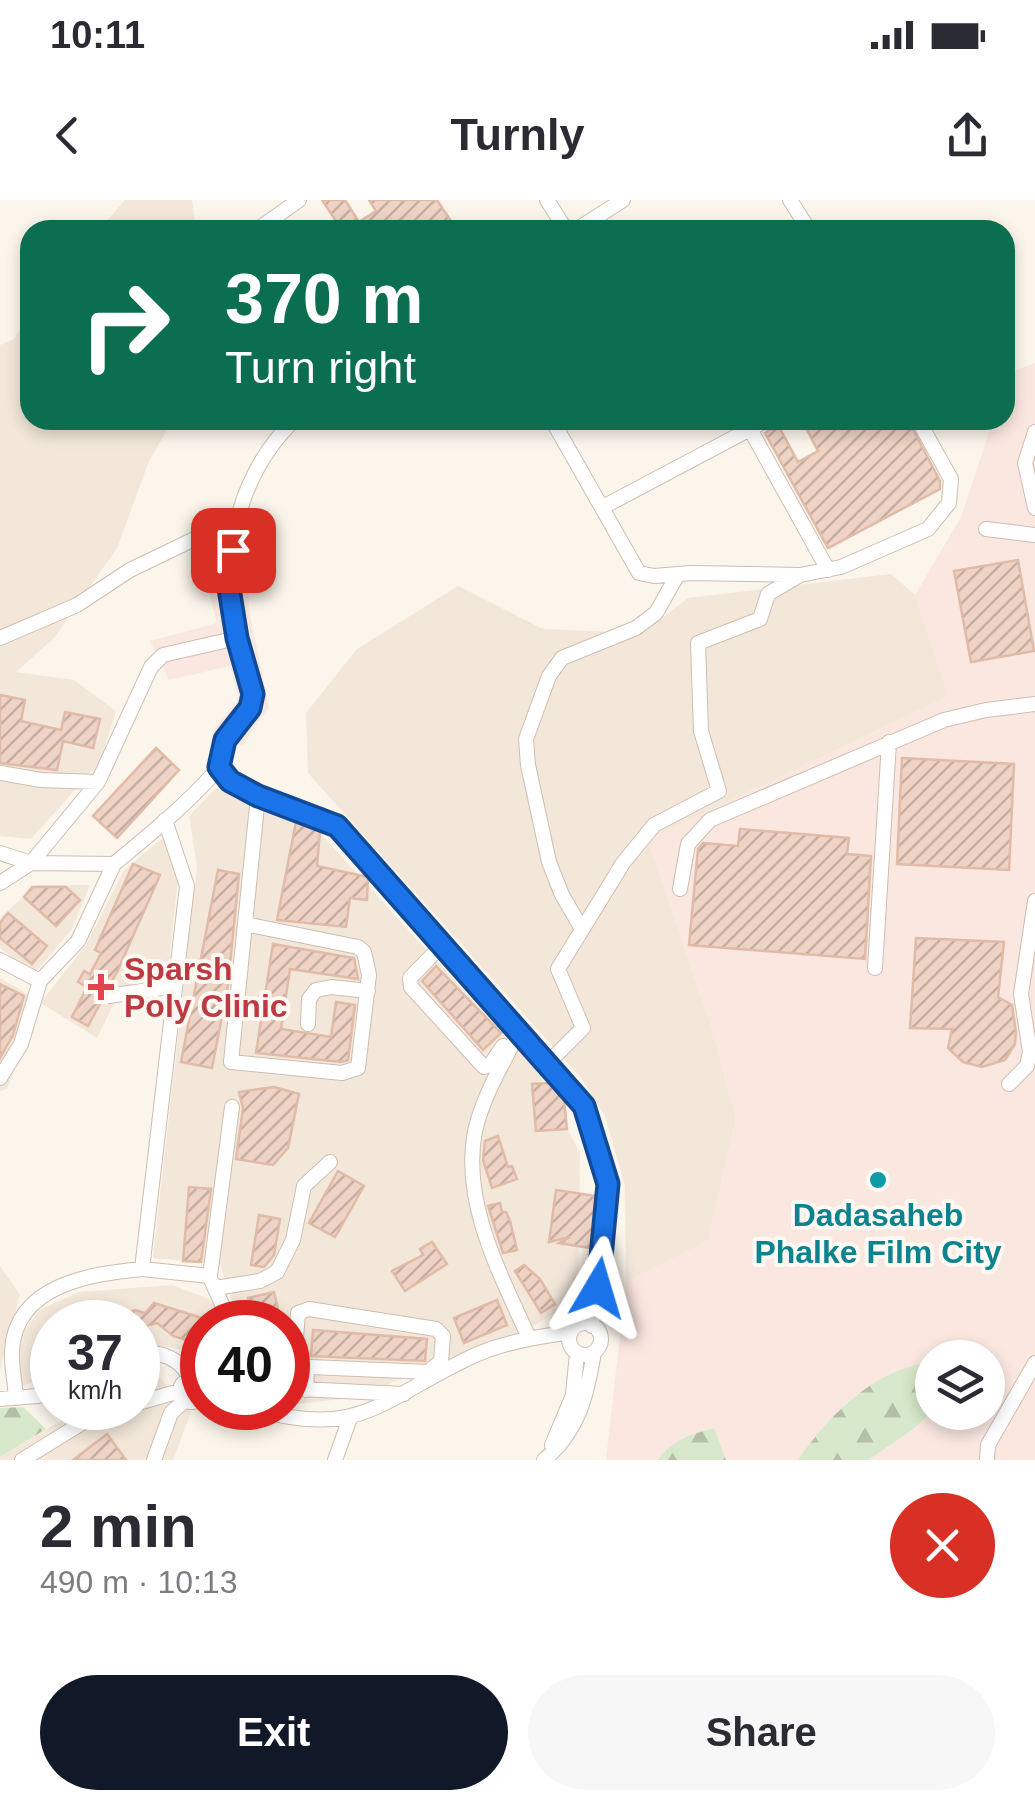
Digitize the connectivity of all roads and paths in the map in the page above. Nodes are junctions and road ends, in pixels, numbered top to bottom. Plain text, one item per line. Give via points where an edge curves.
1 (300, 200) edge
2 (624, 200) edge
3 (271, 220) edge
4 (592, 220) edge
5 (284, 430) edge
6 (558, 430) edge
7 (748, 430) edge
8 (751, 430) edge
9 (924, 430) edge
10 (1035, 432) edge
11 (603, 507) junction
12 (1035, 508) edge
13 (238, 518) junction
14 (986, 529) dead end
15 (1035, 534) edge
16 (828, 570) junction
17 (678, 574) junction
18 (800, 574) junction
19 (0, 638) edge
20 (237, 638) junction
21 (1035, 704) edge
22 (890, 742) junction
23 (219, 767) junction
24 (0, 773) edge
25 (98, 782) junction
26 (258, 796) junction
27 (165, 820) junction
28 (0, 853) edge
29 (31, 863) junction
30 (114, 864) junction
31 (0, 883) edge
32 (680, 888) dead end
33 (1035, 901) edge
34 (245, 924) junction
35 (582, 929) junction
36 (444, 944) junction
37 (0, 960) edge
38 (874, 968) dead end
39 (40, 981) junction
40 (176, 986) junction
41 (368, 991) junction
42 (109, 996) dead end
43 (308, 1024) dead end
44 (517, 1029) junction
45 (547, 1064) junction
46 (0, 1078) edge
47 (1010, 1084) dead end
48 (232, 1107) dead end
49 (330, 1162) dead end
50 (142, 1269) junction
51 (212, 1282) junction
52 (220, 1300) edge
53 (592, 1326) junction
54 (532, 1338) junction
55 (573, 1344) junction
56 (594, 1352) junction
57 (1035, 1363) edge
58 (306, 1390) joint
59 (310, 1390) edge
60 (404, 1394) junction
61 (8, 1398) edge
62 (180, 1398) edge
63 (350, 1418) junction
64 (310, 1420) edge
65 (71, 1430) edge
66 (22, 1460) edge
67 (154, 1460) edge
68 (335, 1460) edge
69 (545, 1460) edge
70 (987, 1460) edge

1 - 3 street
2 - 4 street
5 - 13 street via 254,469
6 - 11 street
7 - 11 street
8 - 16 street
9 - 16 street via 951,480 949,502 928,529
10 - 12 street via 1025,463
11 - 17 street via 639,573
13 - 19 street via 130,570 77,605
13 - 20 street via 228,582
14 - 15 street
16 - 18 street
17 - 18 street
17 - 35 street via 656,613 636,628 562,658 548,676 526,739 550,862
18 - 35 street via 768,594 760,620 698,643 701,731 719,791 654,826
20 - 23 street via 253,694 225,740
20 - 25 street via 163,655 151,667
21 - 22 street via 944,720
22 - 32 street via 710,820 688,844
22 - 38 street
23 - 26 street
23 - 27 street
24 - 25 street
25 - 29 street
26 - 34 street
26 - 36 street via 337,826
27 - 30 street
27 - 40 street via 187,886
28 - 29 street
29 - 30 street
29 - 31 street
30 - 39 street via 78,941
33 - 47 street via 1021,994 1030,1052
34 - 41 street via 358,947 368,959
34 - 41 street via 232,1062 353,1071 362,1061
35 - 45 street via 558,969 583,1028
36 - 44 street
36 - 44 street via 410,978 411,987 484,1067
37 - 39 street
39 - 46 street via 21,1044
40 - 42 street
40 - 50 street
41 - 43 street via 316,990
44 - 45 street
44 - 54 street via 488,1091 472,1156 496,1269
45 - 53 street via 584,1106 608,1184
48 - 51 street
49 - 51 street via 304,1186 294,1240 277,1272 260,1280
50 - 51 street
50 - 61 street via 76,1279 29,1308 15,1333
51 - 52 street
53 - 55 street via 580,1324
53 - 56 street via 600,1342
54 - 55 street
54 - 60 street via 469,1358
55 - 56 street
55 - 69 street via 570,1405
56 - 69 street via 577,1421
57 - 70 street via 988,1446
58 - 58 street via 297,1386 294,1362 302,1309 436,1329 443,1336 441,1362 428,1372 310,1367
59 - 60 street
60 - 63 street
62 - 67 street
63 - 64 street
63 - 68 street
65 - 66 street

